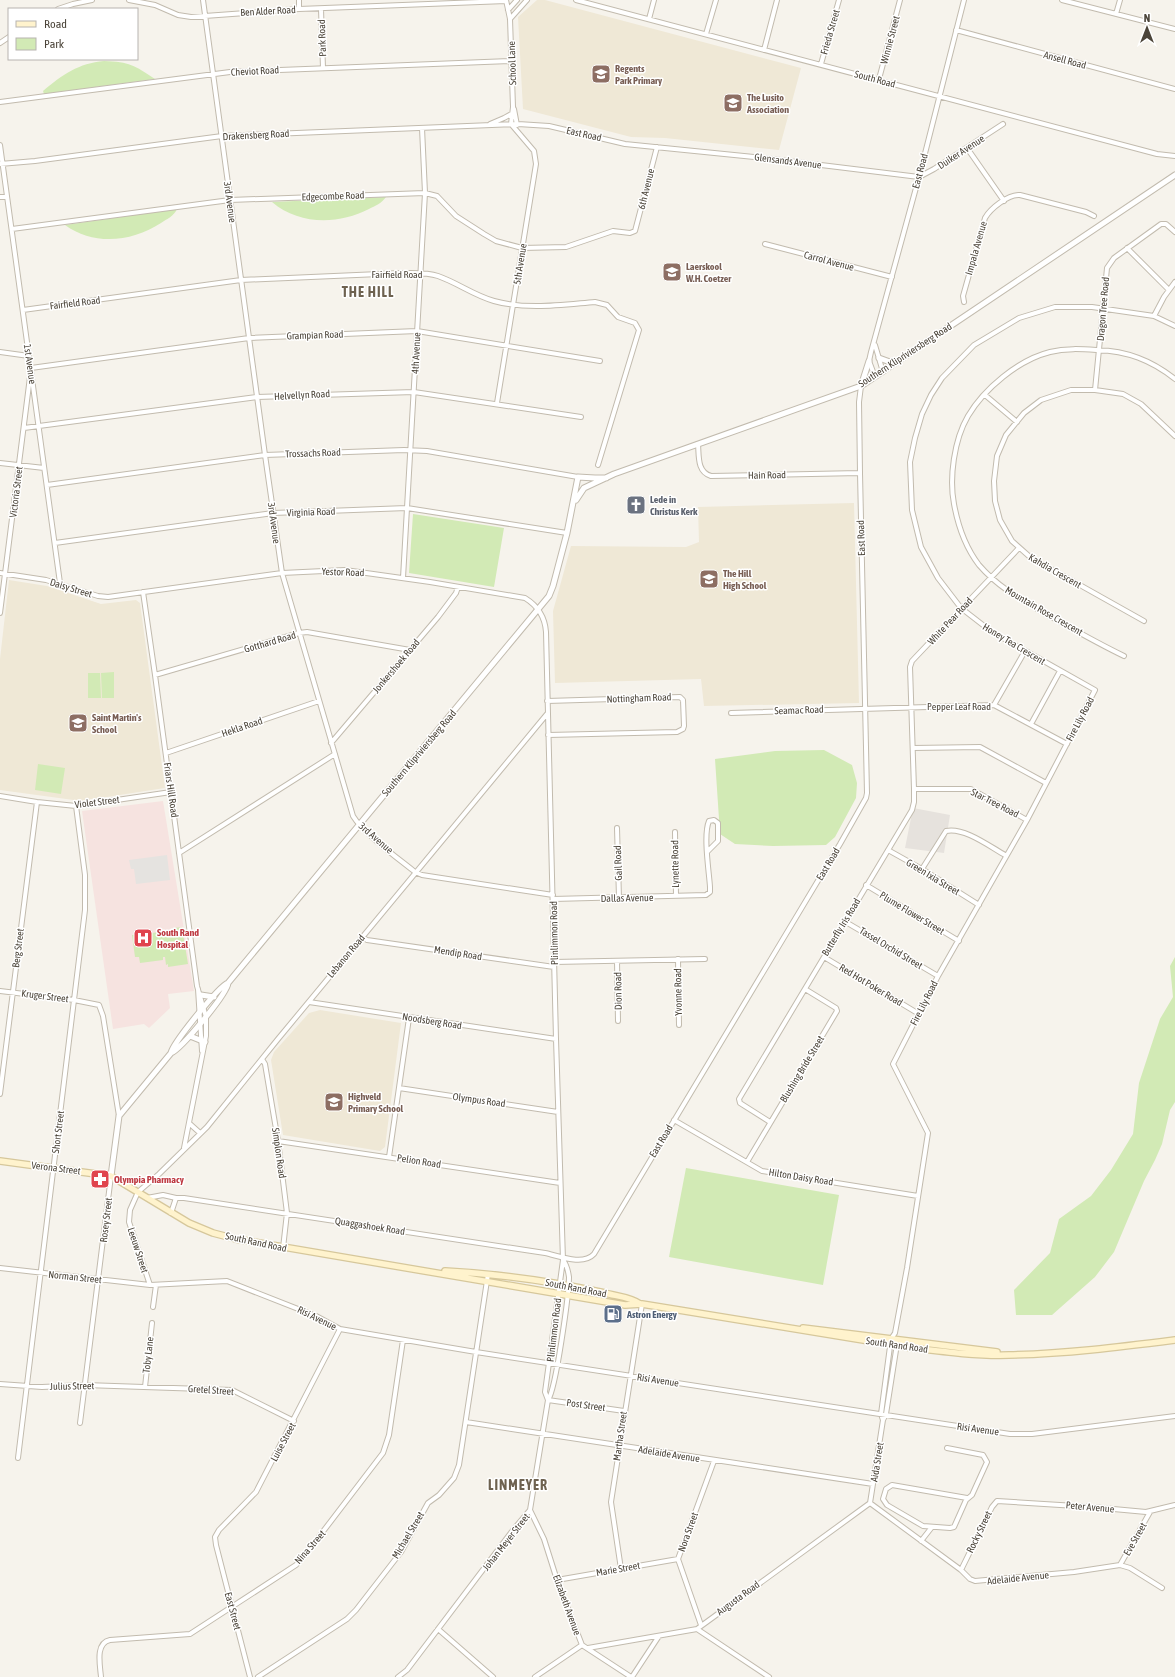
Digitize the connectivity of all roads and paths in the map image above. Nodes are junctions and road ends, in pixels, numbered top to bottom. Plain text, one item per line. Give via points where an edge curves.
1 (92, 0) edge
2 (129, 0) edge
3 (203, 0) edge
4 (299, 0) edge
5 (517, 0) edge
6 (527, 0) edge
7 (576, 0) edge
8 (654, 0) edge
9 (716, 0) edge
10 (777, 0) edge
11 (839, 0) edge
12 (900, 0) edge
13 (964, 0) edge
14 (1062, 0) edge
15 (1120, 0) edge
16 (506, 1) edge
17 (593, 2) edge
18 (61, 8) edge
19 (300, 9) junction
20 (321, 9) junction
21 (508, 10) junction
22 (1116, 14) junction
23 (206, 15) junction
24 (510, 19) junction
25 (649, 19) junction
26 (1175, 29) edge
27 (956, 30) junction
28 (706, 34) junction
29 (764, 50) junction
30 (511, 61) junction
31 (821, 64) junction
32 (323, 68) junction
33 (213, 74) junction
34 (879, 79) junction
35 (1175, 89) edge
36 (940, 97) junction
37 (0, 102) edge
38 (513, 107) junction
39 (513, 113) junction
40 (511, 124) junction
41 (518, 124) junction
42 (1002, 124) dead end
43 (486, 125) junction
44 (422, 128) junction
45 (516, 130) junction
46 (222, 136) junction
47 (0, 145) edge
48 (657, 147) junction
49 (967, 148) junction
50 (1175, 156) edge
51 (1, 164) edge
52 (1175, 175) edge
53 (918, 177) junction
54 (425, 193) junction
55 (0, 197) edge
56 (7, 197) junction
57 (230, 200) junction
58 (1004, 201) junction
59 (1094, 216) dead end
60 (12, 229) junction
61 (635, 231) joint
62 (1175, 232) edge
63 (766, 244) dead end
64 (522, 248) junction
65 (1127, 248) junction
66 (421, 273) junction
67 (892, 277) junction
68 (241, 280) junction
69 (1175, 282) edge
70 (1168, 289) junction
71 (964, 302) dead end
72 (513, 305) junction
73 (1102, 308) junction
74 (23, 310) junction
75 (1154, 316) junction
76 (1175, 326) edge
77 (417, 331) junction
78 (249, 338) junction
79 (875, 342) junction
80 (506, 346) junction
81 (1099, 350) junction
82 (0, 352) edge
83 (29, 356) junction
84 (879, 358) junction
85 (869, 361) junction
86 (600, 362) dead end
87 (898, 362) junction
88 (31, 369) junction
89 (883, 372) junction
90 (875, 377) junction
91 (1175, 379) edge
92 (861, 386) junction
93 (1096, 390) junction
94 (414, 392) junction
95 (985, 395) junction
96 (257, 397) junction
97 (497, 403) junction
98 (580, 417) dead end
99 (1017, 422) junction
100 (38, 426) junction
101 (24, 428) junction
102 (1175, 436) edge
103 (698, 444) junction
104 (410, 450) junction
105 (265, 455) junction
106 (0, 463) edge
107 (19, 465) junction
108 (598, 465) dead end
109 (44, 468) junction
110 (860, 473) junction
111 (578, 476) junction
112 (606, 478) junction
113 (47, 485) junction
114 (574, 505) junction
115 (407, 508) junction
116 (273, 513) junction
117 (567, 534) junction
118 (55, 543) junction
119 (1019, 548) junction
120 (282, 573) junction
121 (2, 574) edge
122 (990, 577) junction
123 (403, 578) junction
124 (60, 583) junction
125 (458, 587) junction
126 (142, 592) junction
127 (962, 608) junction
128 (538, 610) junction
129 (0, 613) edge
130 (1144, 621) dead end
131 (299, 633) junction
132 (410, 650) junction
133 (1025, 651) junction
134 (1124, 656) dead end
135 (1060, 671) junction
136 (155, 675) junction
137 (1096, 690) joint
138 (319, 701) junction
139 (547, 701) junction
140 (994, 705) junction
141 (911, 706) junction
142 (866, 708) junction
143 (731, 713) dead end
144 (547, 714) junction
145 (1031, 724) junction
146 (548, 735) junction
147 (331, 742) junction
148 (1067, 744) junction
149 (913, 748) junction
150 (166, 753) junction
151 (335, 754) junction
152 (1046, 783) junction
153 (914, 789) junction
154 (171, 792) junction
155 (0, 796) edge
156 (37, 802) junction
157 (76, 806) junction
158 (1026, 820) junction
159 (359, 825) junction
160 (617, 828) dead end
161 (675, 832) dead end
162 (888, 850) junction
163 (708, 851) junction
164 (179, 853) junction
165 (1005, 856) junction
166 (922, 869) junction
167 (416, 872) junction
168 (866, 886) junction
169 (676, 896) junction
170 (553, 897) junction
171 (619, 898) junction
172 (979, 905) junction
173 (844, 921) junction
174 (362, 937) junction
175 (959, 941) junction
176 (824, 957) junction
177 (678, 959) junction
178 (705, 959) dead end
179 (617, 961) junction
180 (554, 965) junction
181 (938, 976) junction
182 (228, 983) junction
183 (198, 988) junction
184 (805, 989) junction
185 (0, 991) edge
186 (13, 993) junction
187 (201, 995) junction
188 (213, 997) junction
189 (221, 998) junction
190 (74, 1000) junction
191 (90, 1002) joint
192 (309, 1002) junction
193 (204, 1008) junction
194 (199, 1013) junction
195 (918, 1014) junction
196 (206, 1017) junction
197 (409, 1018) junction
198 (618, 1021) dead end
199 (201, 1023) junction
200 (679, 1025) dead end
201 (190, 1036) junction
202 (556, 1039) junction
203 (204, 1041) junction
204 (171, 1053) junction
205 (262, 1059) junction
206 (399, 1088) junction
207 (0, 1094) edge
208 (558, 1112) junction
209 (119, 1116) junction
210 (674, 1120) junction
211 (770, 1122) junction
212 (190, 1124) junction
213 (200, 1133) junction
214 (278, 1142) junction
215 (184, 1150) junction
216 (389, 1157) junction
217 (0, 1161) edge
218 (747, 1162) junction
219 (54, 1168) junction
220 (112, 1176) junction
221 (560, 1183) junction
222 (138, 1192) junction
223 (918, 1196) junction
224 (147, 1198) junction
225 (176, 1198) junction
226 (171, 1213) junction
227 (287, 1213) junction
228 (283, 1248) junction
229 (563, 1258) junction
230 (0, 1268) edge
231 (415, 1269) junction
232 (41, 1273) junction
233 (488, 1274) junction
234 (98, 1279) junction
235 (487, 1281) junction
236 (560, 1284) junction
237 (150, 1285) junction
238 (156, 1285) junction
239 (568, 1285) junction
240 (558, 1294) junction
241 (567, 1295) junction
242 (641, 1304) junction
243 (153, 1307) dead end
244 (152, 1323) dead end
245 (340, 1329) junction
246 (403, 1340) junction
247 (1175, 1340) edge
248 (894, 1342) junction
249 (476, 1352) junction
250 (549, 1363) junction
251 (557, 1364) junction
252 (629, 1376) junction
253 (0, 1384) edge
254 (27, 1385) junction
255 (85, 1385) junction
256 (145, 1387) junction
257 (548, 1400) junction
258 (624, 1411) junction
259 (884, 1414) junction
260 (1175, 1416) edge
261 (294, 1421) junction
262 (466, 1422) junction
263 (80, 1423) dead end
264 (543, 1435) junction
265 (619, 1446) junction
266 (947, 1448) dead end
267 (18, 1458) dead end
268 (714, 1461) junction
269 (873, 1484) junction
270 (967, 1498) junction
271 (1003, 1500) joint
272 (870, 1503) junction
273 (1175, 1505) edge
274 (530, 1510) junction
275 (1150, 1512) junction
276 (932, 1528) junction
277 (921, 1541) junction
278 (216, 1545) joint
279 (678, 1559) junction
280 (1120, 1565) junction
281 (621, 1569) junction
282 (961, 1570) junction
283 (557, 1580) junction
284 (1162, 1588) dead end
285 (232, 1607) junction
286 (701, 1625) junction
287 (697, 1628) junction
288 (438, 1629) junction
289 (659, 1636) junction
290 (582, 1644) junction
291 (588, 1648) junction
292 (101, 1677) edge
293 (250, 1677) edge
294 (258, 1677) edge
295 (398, 1677) edge
296 (494, 1677) edge
297 (535, 1677) edge
298 (632, 1677) edge
299 (769, 1677) edge

1 - 18 street
2 - 23 street, Ben Alder Road via 155,5 184,16
3 - 23 street, 3rd Avenue
4 - 19 street
5 - 21 street
6 - 24 street
7 - 17 street, South Road
8 - 25 street
9 - 28 street
10 - 29 street
11 - 31 street, Frieda Street
12 - 34 street, Winnie Street
13 - 27 street, East Road
14 - 22 street
15 - 22 street
16 - 20 street, Ben Alder Road
16 - 21 street, School Lane
17 - 25 street, South Road
19 - 20 street, Ben Alder Road
19 - 23 street, Ben Alder Road
20 - 32 street, Park Road
21 - 24 street, School Lane
22 - 26 street
23 - 33 street, 3rd Avenue
24 - 30 street, School Lane
25 - 28 street, South Road
27 - 35 street, Ansell Road
27 - 36 street, East Road
28 - 29 street, South Road
29 - 31 street, South Road
30 - 32 street, Cheviot Road
30 - 38 street, School Lane
31 - 34 street, South Road
32 - 33 street, Cheviot Road
33 - 37 street, Cheviot Road
33 - 46 street, 3rd Avenue
34 - 36 street, South Road
36 - 50 street, South Road via 1157,154
36 - 53 street, East Road
38 - 39 street, School Lane
38 - 41 street, School Lane
39 - 40 street, School Lane
39 - 43 street
40 - 41 street, East Road
40 - 43 street, Drakensberg Road
40 - 45 street, 5th Avenue
41 - 45 street
41 - 48 street, East Road via 549,126 625,144
42 - 49 street, Duiker Avenue
43 - 44 street, Drakensberg Road
44 - 46 street, Drakensberg Road
44 - 54 street, 4th Avenue
45 - 64 street, 5th Avenue via 536,157
46 - 51 street, Drakensberg Road
46 - 57 street, 3rd Avenue
47 - 51 street, 1st Avenue
48 - 53 street, Glensands Avenue
48 - 61 street, 6th Avenue
49 - 53 street, Duiker Avenue
49 - 58 street
51 - 56 street, 1st Avenue
52 - 87 street, Southern Klipriviersberg Road
53 - 67 street, East Road
54 - 57 street, Edgecombe Road
54 - 64 street, Edgecombe Road via 437,196 456,216 496,241
54 - 66 street, 4th Avenue
55 - 56 street
56 - 60 street, 1st Avenue
57 - 60 street, Edgecombe Road
57 - 68 street, 3rd Avenue
58 - 59 street, Impala Avenue via 1013,195 1020,195
58 - 71 street, Impala Avenue via 984,218 963,296
60 - 74 street, 1st Avenue
61 - 64 street, Edgecombe Road via 613,231 566,247
62 - 65 street, Dragon Tree Road via 1166,224 1161,224
63 - 67 street, Carrol Avenue
64 - 72 street, 5th Avenue
65 - 70 street
65 - 73 street, Dragon Tree Road via 1114,258 1107,268
66 - 68 street, Fairfield Road
66 - 72 street, Fairfield Road via 438,276 477,295
66 - 77 street, 4th Avenue
67 - 79 street, East Road
68 - 74 street, Fairfield Road
68 - 78 street, 3rd Avenue
69 - 70 street
70 - 75 street
72 - 80 street, 5th Avenue
72 - 108 street, Fairfield Road via 530,307 603,303 618,317 634,323 639,328
73 - 75 street, Honey Tea Crescent
73 - 81 street, Dragon Tree Road
73 - 127 street, Honey Tea Crescent via 1055,307 1019,318 968,350 942,378 928,402 915,438 910,462 912,510 921,547 938,578
74 - 83 street, 1st Avenue
75 - 76 street, Honey Tea Crescent
77 - 78 street, Grampian Road
77 - 80 street, Grampian Road
77 - 94 street, 4th Avenue
78 - 88 street, Grampian Road
78 - 96 street, 3rd Avenue
79 - 84 street, East Road
79 - 85 street, East Road
80 - 86 street, Grampian Road
80 - 97 street, 5th Avenue
81 - 91 street, Mountain Rose Crescent via 1120,351 1142,358 1162,368
81 - 93 street, Dragon Tree Road
81 - 95 street, Mountain Rose Crescent via 1079,348 1049,352 1019,365 993,385
82 - 83 street
83 - 88 street, 1st Avenue
84 - 87 street
84 - 89 street, East Road
85 - 90 street
85 - 92 street
87 - 89 street, Southern Klipriviersberg Road
88 - 100 street, 1st Avenue
88 - 101 street, Victoria Street
89 - 90 street, Southern Klipriviersberg Road
90 - 92 street, Southern Klipriviersberg Road
92 - 103 street, Southern Klipriviersberg Road
92 - 110 street, East Road
93 - 99 street, Kahdia Crescent via 1072,390 1041,400
93 - 102 street, Kahdia Crescent via 1123,394 1142,404
94 - 96 street, Helvellyn Road
94 - 97 street, Helvellyn Road
94 - 104 street, 4th Avenue
95 - 99 street
95 - 122 street, Mountain Rose Crescent via 968,417 955,451 952,497 962,534 978,563
96 - 100 street, Helvellyn Road
96 - 105 street, 3rd Avenue
97 - 98 street, Helvellyn Road
99 - 119 street, Kahdia Crescent via 1006,435 997,456 994,501 1000,520
100 - 101 street, Helvellyn Road
100 - 109 street, 1st Avenue
101 - 107 street, Victoria Street
103 - 110 street, Hain Road via 701,468 709,476
103 - 112 street, Southern Klipriviersberg Road
104 - 105 street, Trossachs Road
104 - 111 street, Trossachs Road
104 - 115 street, 4th Avenue
105 - 113 street, Trossachs Road
105 - 116 street, 3rd Avenue
106 - 107 street
107 - 109 street
107 - 121 street, Victoria Street
109 - 113 street, 1st Avenue
110 - 142 street, East Road
111 - 112 street, Southern Klipriviersberg Road
111 - 114 street, Southern Klipriviersberg Road
112 - 114 street, Southern Klipriviersberg Road via 584,488
113 - 118 street, 1st Avenue
114 - 117 street, Southern Klipriviersberg Road
115 - 116 street, Virginia Road
115 - 117 street, Virginia Road
115 - 123 street, 4th Avenue
116 - 118 street, Virginia Road
116 - 120 street, 3rd Avenue
117 - 128 street, Southern Klipriviersberg Road via 551,592
118 - 124 street, 1st Avenue
119 - 122 street, White Pear Road
119 - 130 street, Kahdia Crescent via 1030,558
120 - 123 street, Yestor Road via 345,570
120 - 126 street, Yestor Road
120 - 131 street, 3rd Avenue
121 - 124 street, Daisy Street
121 - 129 street, Victoria Street
122 - 127 street, White Pear Road
122 - 134 street, Mountain Rose Crescent via 1005,590
123 - 125 street, Yestor Road
124 - 126 street, Daisy Street via 106,597
125 - 128 street, Yestor Road via 524,598
125 - 132 street, Jonkershoek Road via 456,593
126 - 136 street, Friars Hill Road
127 - 133 street, Honey Tea Crescent via 992,632
127 - 141 street, White Pear Road via 912,661
128 - 139 street, Plinlimmon Road via 546,624
128 - 159 street, Southern Klipriviersberg Road
131 - 132 street, Gotthard Road via 307,632
131 - 136 street, Gotthard Road
131 - 138 street, 3rd Avenue
132 - 147 street, Jonkershoek Road
133 - 135 street, Honey Tea Crescent
133 - 140 street
135 - 137 street, Honey Tea Crescent
135 - 145 street
136 - 150 street, Friars Hill Road
137 - 148 street, Fire Lily Road
138 - 147 street, 3rd Avenue
138 - 150 street, Hekla Road
139 - 144 street, Plinlimmon Road
139 - 146 street, Nottingham Road via 680,697 684,700 684,726 677,732
140 - 141 street, Pepper Leaf Road
140 - 145 street, Pepper Leaf Road
141 - 142 street, Pepper Leaf Road
141 - 149 street, Butterfly Iris Road
142 - 143 street, Seamac Road
142 - 210 street, East Road via 868,793 865,803
144 - 146 street, Plinlimmon Road
144 - 167 street, Lebanon Road
145 - 148 street, Pepper Leaf Road
146 - 170 street, Plinlimmon Road
147 - 151 street, 3rd Avenue
148 - 152 street, Fire Lily Road
149 - 152 street via 980,747
149 - 153 street, Butterfly Iris Road
150 - 154 street, Friars Hill Road
151 - 159 street, 3rd Avenue via 352,813
151 - 164 street
152 - 158 street, Fire Lily Road
153 - 158 street, Star Tree Road via 971,789
153 - 162 street, Butterfly Iris Road via 912,810
154 - 157 street, Violet Street
154 - 164 street, Friars Hill Road
155 - 156 street, Violet Street
156 - 157 street, Violet Street
156 - 186 street, Berg Street
157 - 190 street, Short Street via 86,889
158 - 165 street, Fire Lily Road
159 - 167 street, 3rd Avenue
159 - 182 street, Southern Klipriviersberg Road
160 - 171 street, Gail Road
161 - 169 street, Lynette Road
162 - 166 street, Green Ixia Street
162 - 168 street, Butterfly Iris Road
163 - 163 street via 718,841 718,823 714,820 706,827
163 - 169 street, Dallas Avenue via 710,892 702,896
164 - 183 street, Friars Hill Road
165 - 166 street via 961,830 949,830
165 - 172 street, Fire Lily Road
166 - 172 street, Green Ixia Street
167 - 170 street, 3rd Avenue
167 - 174 street, Lebanon Road
168 - 173 street, Butterfly Iris Road
168 - 175 street, Plume Flower Street
169 - 171 street, Dallas Avenue
170 - 171 street, Dallas Avenue
170 - 180 street, Plinlimmon Road
172 - 175 street, Fire Lily Road
173 - 176 street, Butterfly Iris Road
173 - 181 street, Tassel Orchid Street
174 - 180 street, Mendip Road via 367,940
174 - 192 street, Lebanon Road
175 - 181 street, Fire Lily Road
176 - 184 street, Butterfly Iris Road
176 - 195 street, Red Hot Poker Road
177 - 178 street, Mendip Road
177 - 179 street, Mendip Road
177 - 200 street, Yvonne Road
179 - 180 street, Mendip Road
179 - 198 street, Dion Road
180 - 202 street, Plinlimmon Road
181 - 195 street, Fire Lily Road
182 - 188 street, Southern Klipriviersberg Road
182 - 189 street, Southern Klipriviersberg Road
183 - 187 street, Friars Hill Road
183 - 194 street, Friars Hill Road
184 - 211 street, Butterfly Iris Road via 739,1099 745,1107
184 - 211 street, Blushing Bride Street via 837,1011
185 - 186 street, Kruger Street
186 - 190 street, Kruger Street
186 - 207 street, Berg Street
187 - 188 street
187 - 193 street, Friars Hill Road
188 - 189 street
188 - 193 street, Southern Klipriviersberg Road
189 - 196 street, Southern Klipriviersberg Road
190 - 191 street, Kruger Street
190 - 219 street, Short Street
191 - 209 street, Rosey Street via 99,1005 102,1011
192 - 197 street, Noodsberg Road
192 - 205 street, Lebanon Road
193 - 194 street, Southern Klipriviersberg Road
193 - 196 street, Friars Hill Road
194 - 199 street, Friars Hill Road
194 - 204 street, Southern Klipriviersberg Road
195 - 223 street, Fire Lily Road via 893,1064 928,1133
196 - 199 street, Southern Klipriviersberg Road
196 - 203 street, Friars Hill Road
197 - 202 street, Noodsberg Road
197 - 206 street
199 - 201 street, Southern Klipriviersberg Road
199 - 203 street, Friars Hill Road
201 - 203 street
201 - 204 street, Southern Klipriviersberg Road
202 - 208 street, Plinlimmon Road
203 - 212 street, Friars Hill Road
204 - 209 street, Southern Klipriviersberg Road
205 - 213 street, Lebanon Road
205 - 214 street, Simplon Road
206 - 208 street, Olympus Road
206 - 216 street
208 - 221 street, Plinlimmon Road
209 - 220 street, Rosey Street
210 - 218 street, Hilton Daisy Road
210 - 229 street, East Road via 594,1254 582,1259
211 - 218 street, Blushing Bride Street
212 - 213 street
212 - 215 street, Friars Hill Road
213 - 215 street, Lebanon Road
214 - 216 street, Pelion Road
214 - 227 street, Simplon Road
215 - 222 street, Lebanon Road
216 - 221 street, Pelion Road
217 - 219 main road, Verona Street
218 - 223 street, Hilton Daisy Road via 762,1171
219 - 220 main road, Verona Street
219 - 232 street, Short Street
220 - 222 main road, South Rand Road
220 - 234 street, Rosey Street
221 - 229 street, Plinlimmon Road
222 - 224 main road, South Rand Road
222 - 237 street, Leeuw Street via 130,1210 129,1222
223 - 248 street, Fire Lily Road
224 - 225 street, Quaggashoek Road via 163,1195
224 - 226 main road, South Rand Road
225 - 226 street
225 - 227 street, Quaggashoek Road
226 - 228 main road, South Rand Road via 213,1233
227 - 228 street, Simplon Road
227 - 229 street, Quaggashoek Road
228 - 231 main road, South Rand Road
229 - 236 street, Plinlimmon Road
229 - 239 street, Plinlimmon Road via 568,1267
230 - 232 street, Norman Street
231 - 233 main road, South Rand Road
231 - 235 main road, South Rand Road
232 - 234 street, Norman Street
232 - 254 street, Short Street
233 - 235 street, Michael Street
233 - 236 main road, South Rand Road
234 - 237 street, Norman Street
234 - 255 street, Rosey Street
235 - 240 main road, South Rand Road
235 - 249 street, Michael Street
236 - 239 main road, South Rand Road
236 - 240 street, Plinlimmon Road
237 - 238 street, Risi Avenue
238 - 243 street
238 - 245 street, Risi Avenue via 227,1281 303,1310
239 - 241 street, Johan Meyer Street
239 - 242 main road, South Rand Road
240 - 241 main road, South Rand Road
240 - 250 street, Plinlimmon Road
241 - 242 main road, South Rand Road via 625,1305
241 - 251 street, Johan Meyer Street
242 - 248 main road, South Rand Road
242 - 252 street, Martha Street
244 - 256 street, Toby Lane
245 - 246 street, Risi Avenue
245 - 261 street, Luise Street
246 - 249 street, Risi Avenue
246 - 285 street, Nina Street via 387,1443 378,1462 299,1562
247 - 248 main road, South Rand Road via 1075,1351 1017,1354
248 - 259 street, Aida Street
249 - 250 street, Risi Avenue
249 - 262 street, Michael Street
250 - 251 street, Risi Avenue
250 - 257 street, Plinlimmon Road via 545,1392
251 - 252 street, Risi Avenue
251 - 257 street, Johan Meyer Street
252 - 258 street, Martha Street
252 - 259 street, Risi Avenue
253 - 254 street, Julius Street
254 - 255 street, Julius Street
254 - 267 street, Short Street
255 - 256 street, Julius Street
255 - 263 street, Rosey Street
256 - 261 street, Gretel Street via 232,1390
257 - 258 street, Post Street
257 - 264 street, Johan Meyer Street
258 - 265 street, Martha Street
259 - 260 street, Risi Avenue via 1026,1435
259 - 269 street, Aida Street
261 - 278 street, Luise Street via 256,1492 217,1533
262 - 264 street, Adelaide Avenue
262 - 294 street, Michael Street via 459,1465 454,1478 428,1503 401,1552 356,1610 347,1619
264 - 265 street, Adelaide Avenue
264 - 274 street, Johan Meyer Street
265 - 268 street, Adelaide Avenue
265 - 281 street, Martha Street via 611,1502
266 - 270 street via 977,1453 986,1458 986,1466 972,1495
268 - 269 street, Adelaide Avenue
268 - 279 street, Nora Street
269 - 272 street, Aida Street
270 - 276 street via 954,1527
270 - 276 street via 894,1485 888,1487 883,1497 887,1505 923,1526
271 - 275 street, Peter Avenue
271 - 282 street, Rocky Street via 993,1505
272 - 277 street, Adelaide Avenue
272 - 286 street, Augusta Road
273 - 275 street, Peter Avenue
274 - 283 street, Elizabeth Avenue via 544,1539
274 - 288 street, Johan Meyer Street
275 - 280 street, Eve Street
276 - 277 street
277 - 282 street, Adelaide Avenue
278 - 285 street, East Street
279 - 281 street, Marie Street
279 - 286 street, Nora Street
280 - 282 street, Adelaide Avenue via 981,1582 970,1579
280 - 284 street via 1130,1568
281 - 283 street, Marie Street
283 - 290 street, Elizabeth Avenue
285 - 292 street, Nina Street via 187,1635 105,1641 100,1653
285 - 293 street, East Street
286 - 287 street, Augusta Road
287 - 289 street, Augusta Road
287 - 299 street
288 - 295 street, Johan Meyer Street via 407,1670
288 - 296 street
289 - 291 street, Augusta Road
289 - 298 street
290 - 291 street, Elizabeth Avenue
290 - 297 street
291 - 298 street, Elizabeth Avenue

